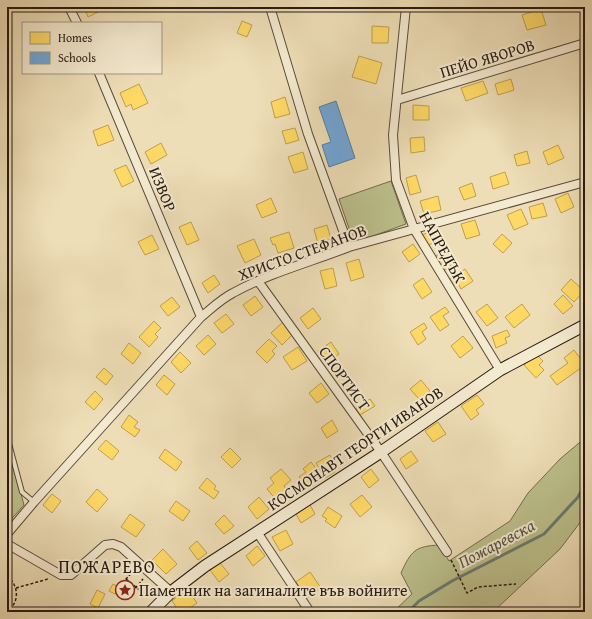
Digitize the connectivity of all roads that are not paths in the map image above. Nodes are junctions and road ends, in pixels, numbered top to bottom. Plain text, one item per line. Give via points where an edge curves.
1 (69, 7) edge
2 (270, 7) edge
3 (406, 7) edge
4 (76, 22) edge
5 (585, 43) edge
6 (99, 74) edge
7 (397, 100) junction
8 (585, 182) edge
9 (414, 229) junction
10 (349, 246) junction
11 (258, 281) junction
12 (201, 317) junction
13 (585, 325) edge
14 (500, 370) junction
15 (7, 436) edge
16 (381, 452) junction
17 (34, 502) junction
18 (257, 532) junction
19 (7, 534) edge
20 (7, 544) edge
21 (447, 552) dead end
22 (170, 592) junction
23 (151, 612) edge
24 (310, 612) edge

1 - 4 street
2 - 10 street via 308,134
3 - 7 street, НАПРЕДЪК
5 - 7 street, ПЕЙО ЯВОРОВ
6 - 12 street, ИЗВОР
7 - 9 street, НАПРЕДЪК via 393,135 396,180
8 - 9 street, ХРИСТО СТЕФАНОВ
9 - 10 street, ХРИСТО СТЕФАНОВ
9 - 14 street, НАПРЕДЪК
10 - 11 street, ХРИСТО СТЕФАНОВ
11 - 12 street, ХРИСТО СТЕФАНОВ via 231,294
11 - 16 street, СПОРТИСТ
12 - 17 street, ХРИСТО СТЕФАНОВ
13 - 14 street, КОСМОНАВТ ГЕОРГИ ИВАНОВ
14 - 16 street, КОСМОНАВТ ГЕОРГИ ИВАНОВ
15 - 17 lane via 22,492
16 - 18 street, КОСМОНАВТ ГЕОРГИ ИВАНОВ
16 - 21 street, СПОРТИСТ
17 - 19 street, ХРИСТО СТЕФАНОВ
18 - 22 street, КОСМОНАВТ ГЕОРГИ ИВАНОВ
18 - 24 street
20 - 22 street via 61,575 71,575 105,545 113,544 121,547
22 - 23 street, КОСМОНАВТ ГЕОРГИ ИВАНОВ

